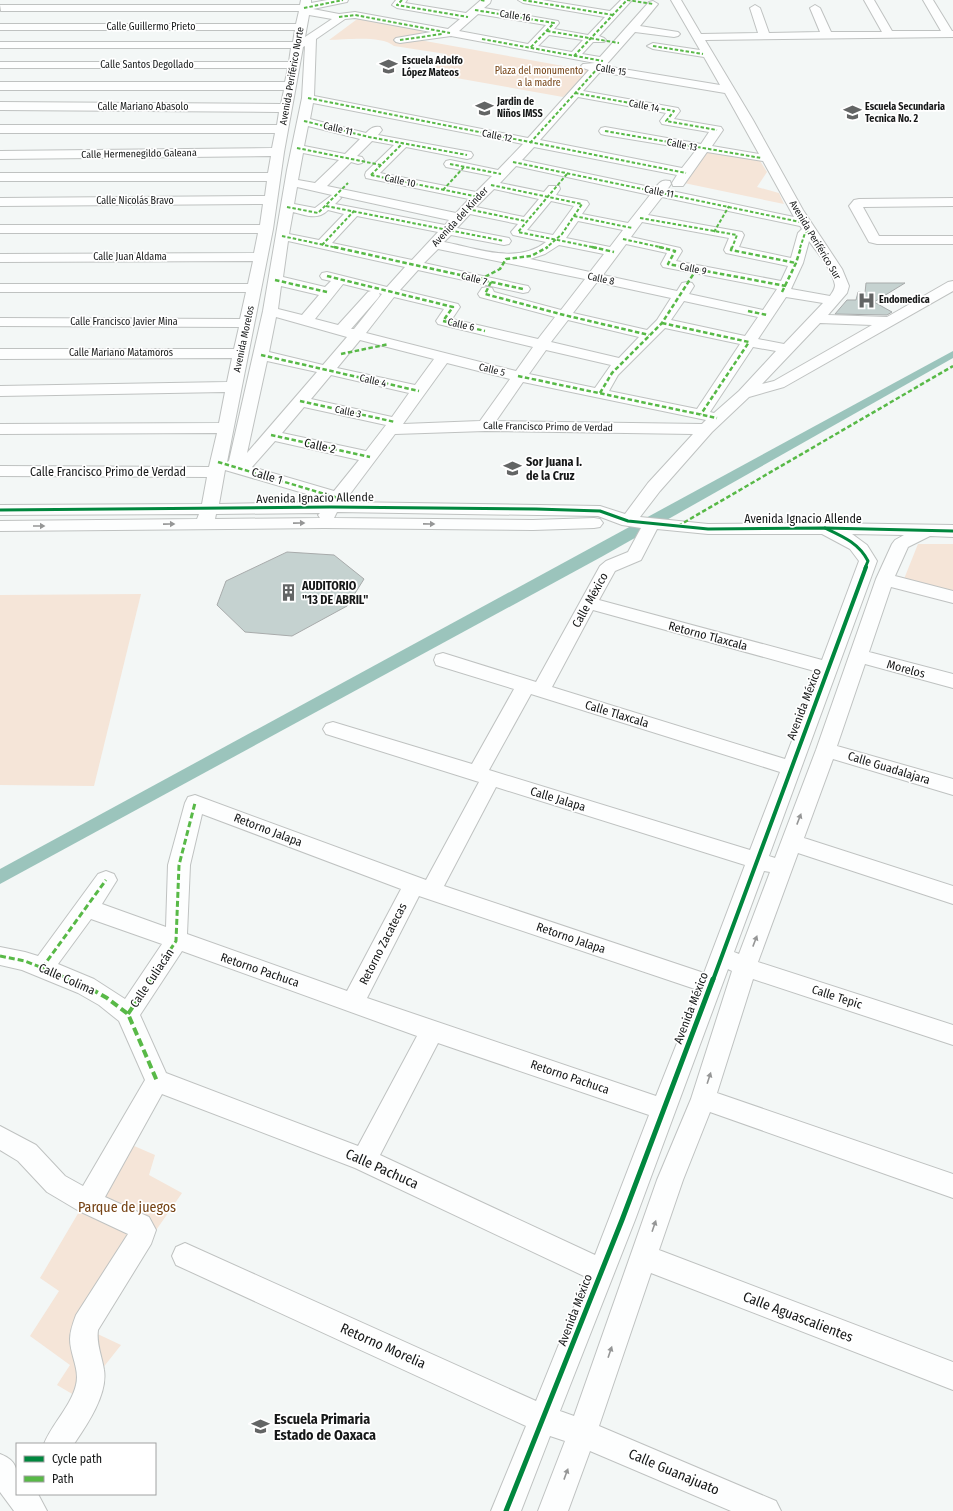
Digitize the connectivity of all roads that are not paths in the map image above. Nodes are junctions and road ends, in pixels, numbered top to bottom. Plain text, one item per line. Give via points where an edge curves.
1 (5, 0) edge
2 (343, 0) edge
3 (402, 0) edge
4 (485, 0) edge
5 (523, 0) edge
6 (627, 0) edge
7 (676, 0) edge
8 (869, 0) edge
9 (928, 0) edge
10 (321, 2) edge
11 (305, 6) edge
12 (755, 8) dead end
13 (815, 8) dead end
14 (0, 9) edge
15 (472, 14) junction
16 (613, 15) junction
17 (339, 17) junction
18 (301, 26) junction
19 (0, 27) edge
20 (551, 27) junction
21 (632, 28) junction
22 (450, 33) junction
23 (674, 34) dead end
24 (951, 34) edge
25 (827, 35) junction
26 (889, 35) junction
27 (764, 36) junction
28 (698, 37) junction
29 (311, 38) junction
30 (591, 38) junction
31 (482, 39) junction
32 (400, 40) dead end
33 (619, 43) junction
34 (0, 45) edge
35 (298, 45) junction
36 (653, 46) dead end
37 (530, 48) junction
38 (703, 54) dead end
39 (574, 56) junction
40 (600, 64) junction
41 (0, 65) edge
42 (294, 65) junction
43 (0, 86) edge
44 (291, 86) junction
45 (728, 90) junction
46 (575, 93) junction
47 (308, 98) junction
48 (0, 106) edge
49 (286, 108) junction
50 (391, 115) junction
51 (304, 121) junction
52 (0, 129) edge
53 (282, 129) junction
54 (604, 131) dead end
55 (370, 137) junction
56 (403, 143) junction
57 (530, 143) junction
58 (297, 148) junction
59 (703, 149) junction
60 (278, 152) junction
61 (0, 155) edge
62 (348, 158) junction
63 (517, 158) junction
64 (761, 158) dead end
65 (465, 161) junction
66 (450, 164) dead end
67 (381, 165) junction
68 (686, 173) junction
69 (501, 174) junction
70 (567, 174) junction
71 (292, 176) junction
72 (0, 177) edge
73 (274, 177) junction
74 (328, 177) junction
75 (491, 185) junction
76 (666, 187) junction
77 (318, 188) junction
78 (343, 188) junction
79 (443, 190) junction
80 (548, 196) junction
81 (478, 197) junction
82 (270, 200) junction
83 (0, 202) edge
84 (953, 202) edge
85 (326, 206) junction
86 (729, 206) junction
87 (287, 207) junction
88 (796, 210) junction
89 (354, 211) junction
90 (457, 214) junction
91 (574, 216) junction
92 (525, 221) junction
93 (808, 227) junction
94 (441, 228) junction
95 (632, 228) junction
96 (0, 229) edge
97 (266, 229) junction
98 (282, 230) junction
99 (714, 232) junction
100 (558, 240) junction
101 (953, 240) edge
102 (504, 241) dead end
103 (434, 244) junction
104 (322, 245) junction
105 (614, 252) junction
106 (260, 257) junction
107 (0, 258) edge
108 (506, 259) junction
109 (796, 263) junction
110 (408, 264) junction
111 (696, 270) junction
112 (593, 278) junction
113 (275, 280) junction
114 (485, 281) junction
115 (953, 285) edge
116 (0, 288) edge
117 (254, 288) junction
118 (385, 289) junction
119 (523, 289) dead end
120 (784, 289) junction
121 (327, 292) junction
122 (680, 296) junction
123 (833, 301) junction
124 (270, 311) junction
125 (564, 315) junction
126 (767, 315) junction
127 (816, 319) junction
128 (305, 321) junction
129 (890, 321) junction
130 (0, 322) edge
131 (248, 323) junction
132 (662, 323) junction
133 (341, 331) junction
134 (357, 335) junction
135 (649, 335) junction
136 (749, 342) junction
137 (389, 344) junction
138 (542, 344) junction
139 (786, 350) junction
140 (241, 353) junction
141 (0, 354) edge
142 (341, 354) junction
143 (261, 355) junction
144 (443, 358) junction
145 (622, 364) junction
146 (327, 370) junction
147 (518, 376) junction
148 (234, 387) junction
149 (0, 391) edge
150 (419, 391) junction
151 (600, 393) junction
152 (744, 394) junction
153 (300, 401) junction
154 (708, 420) junction
155 (393, 426) junction
156 (485, 426) junction
157 (225, 428) junction
158 (0, 429) edge
159 (271, 435) junction
160 (370, 457) junction
161 (217, 467) junction
162 (239, 468) junction
163 (0, 471) edge
164 (334, 502) junction
165 (0, 510) edge
166 (207, 516) junction
167 (621, 519) junction
168 (324, 523) junction
169 (651, 525) dead end
170 (0, 526) edge
171 (825, 528) junction
172 (926, 531) junction
173 (953, 531) edge
174 (885, 579) junction
175 (953, 597) edge
176 (588, 603) junction
177 (858, 656) junction
178 (443, 660) dead end
179 (829, 668) junction
180 (953, 681) edge
181 (533, 688) junction
182 (333, 729) dead end
183 (826, 750) junction
184 (790, 768) junction
185 (484, 776) junction
186 (953, 787) edge
187 (195, 803) joint
188 (791, 842) junction
189 (757, 860) junction
190 (782, 868) junction
191 (106, 880) dead end
192 (422, 888) junction
193 (953, 895) edge
194 (87, 908) junction
195 (176, 941) junction
196 (722, 955) junction
197 (0, 956) edge
198 (745, 967) junction
199 (42, 968) junction
200 (711, 985) junction
201 (353, 1002) junction
202 (128, 1014) junction
203 (432, 1031) junction
204 (953, 1035) edge
205 (157, 1081) junction
206 (703, 1099) junction
207 (663, 1109) junction
208 (0, 1137) edge
209 (364, 1160) junction
210 (953, 1186) edge
211 (88, 1202) junction
212 (184, 1256) dead end
213 (643, 1257) junction
214 (601, 1271) junction
215 (953, 1376) edge
216 (543, 1419) junction
217 (582, 1433) junction
218 (59, 1443) edge
219 (0, 1468) edge
220 (16, 1488) edge
221 (506, 1511) edge
222 (553, 1511) edge
223 (766, 1511) edge

1 - 14 street
2 - 10 street
3 - 15 street, Calle 16 via 397,5
4 - 15 street
5 - 16 street
6 - 16 street
6 - 21 street, Avenida del Kinder via 653,4
7 - 28 street, Avenida Periférico Sur
8 - 26 street
9 - 24 street
10 - 11 street
11 - 14 street
11 - 17 street
11 - 18 street, Avenida Periférico Norte
12 - 27 street
13 - 25 street
15 - 20 street, Calle 16
15 - 22 street
16 - 30 street
17 - 22 street via 355,15
17 - 29 street via 338,22
18 - 19 street, Calle Guillermo Prieto
18 - 35 street, Avenida Periférico Norte
20 - 30 street, Calle 16
20 - 37 street
21 - 23 street
21 - 33 street, Avenida del Kinder
22 - 31 street
22 - 32 street
24 - 26 street
25 - 26 street
25 - 27 street
27 - 28 street
28 - 45 street, Avenida Periférico Sur
29 - 35 street
29 - 47 street
30 - 33 street, Calle 16
30 - 39 street
31 - 37 street
31 - 40 street, Calle 15 via 479,46
33 - 40 street, Avenida del Kinder
34 - 35 street, Calle Guillermo Prieto
35 - 42 street, Avenida Periférico Norte
36 - 38 street
37 - 39 street
39 - 40 street
40 - 45 street, Calle 15
40 - 46 street, Avenida del Kinder
41 - 42 street, Calle Santos Degollado
42 - 44 street, Avenida Periférico Norte
43 - 44 street, Calle Santos Degollado
44 - 49 street, Avenida Periférico Norte
45 - 88 street, Avenida Periférico Sur
46 - 57 street, Avenida del Kinder
46 - 59 street, Calle 14 via 674,111 666,121 717,130
47 - 50 street, Calle 12
47 - 51 street
48 - 49 street, Calle Mariano Abasolo
49 - 53 street, Avenida Periférico Norte
50 - 55 street
50 - 57 street, Calle 12
51 - 55 street, Calle 11
51 - 58 street
52 - 53 street, Calle Mariano Abasolo
53 - 60 street, Avenida Periférico Norte
54 - 59 street, Calle 13
55 - 56 street, Calle 11
55 - 62 street
56 - 65 street, Calle 11
56 - 67 street
57 - 63 street, Avenida del Kinder
57 - 68 street, Calle 12
58 - 62 street, Calle 10
58 - 71 street, Avenida Morelos
59 - 64 street, Calle 13
59 - 68 street
60 - 61 street, Calle Hermenegildo Galeana
60 - 73 street, Avenida Morelos
62 - 67 street, Calle 10
62 - 74 street
63 - 69 street, Avenida del Kinder
63 - 70 street, Calle 11
63 - 76 street
65 - 66 street
65 - 69 street
65 - 79 street
67 - 79 street, Calle 10 via 371,175
68 - 76 street
69 - 75 street, Avenida del Kinder
70 - 76 street, Calle 11
70 - 80 street
71 - 74 street
71 - 77 street
71 - 87 street, Avenida Morelos
72 - 73 street, Calle Hermenegildo Galeana
73 - 82 street, Avenida Morelos
74 - 77 street
74 - 78 street via 347,182
75 - 80 street
75 - 81 street, Avenida del Kinder
76 - 86 street, Calle 11
76 - 88 street
76 - 95 street
77 - 78 street
78 - 85 street
78 - 90 street
79 - 81 street, Calle 10
80 - 91 street via 582,204
80 - 92 street
81 - 90 street, Avenida del Kinder
82 - 83 street, Calle Nicolás Bravo
82 - 97 street, Avenida Morelos
84 - 101 street via 859,203 856,206 874,239
85 - 87 street via 318,213
85 - 89 street
86 - 93 street, Calle 11
86 - 99 street
87 - 98 street, Avenida Morelos
88 - 93 street, Avenida Periférico Sur
89 - 94 street
89 - 104 street
90 - 92 street
90 - 94 street, Avenida del Kinder
91 - 95 street
91 - 100 street
92 - 100 street via 518,232
93 - 109 street
93 - 123 street, Avenida Periférico Sur via 840,279 840,293
94 - 102 street
94 - 103 street, Avenida del Kinder
94 - 110 street
95 - 99 street
95 - 105 street
95 - 111 street, Calle 9 via 675,251 668,264
96 - 97 street
97 - 106 street, Avenida Morelos
98 - 104 street, Calle 7
98 - 113 street, Avenida Morelos
99 - 109 street via 737,235 731,250
100 - 105 street
100 - 108 street via 533,255
103 - 108 street, Calle 8
103 - 110 street, Avenida del Kinder
104 - 110 street, Calle 7
105 - 112 street
106 - 107 street, Calle Juan Aldama
106 - 117 street, Avenida Morelos
108 - 112 street, Calle 8
108 - 114 street via 500,269
109 - 120 street
110 - 114 street, Calle 7
110 - 118 street
111 - 120 street, Calle 9
111 - 122 street
112 - 122 street, Calle 8
112 - 125 street
113 - 121 street
113 - 124 street, Avenida Morelos
114 - 119 street
114 - 125 street, Calle 7 via 485,294
115 - 129 street
116 - 117 street
117 - 131 street, Avenida Morelos
118 - 121 street, Calle 6 via 334,277
118 - 133 street
118 - 134 street
118 - 138 street, Calle 6 via 453,307 443,321
120 - 123 street, Calle 9
120 - 126 street
121 - 128 street
122 - 126 street, Calle 8
122 - 132 street
123 - 127 street, Avenida Periférico Sur
124 - 128 street, Calle 5
124 - 143 street, Avenida Morelos
125 - 135 street, Calle 7
125 - 138 street
126 - 136 street
127 - 129 street
127 - 139 street, Avenida Periférico Sur
128 - 133 street, Calle 5
129 - 152 street via 779,384
130 - 131 street, Calle Francisco Javier Mina
131 - 140 street, Avenida Morelos
132 - 135 street
132 - 136 street
133 - 134 street, Calle 5
134 - 137 street, Calle 5
134 - 142 street
135 - 145 street
136 - 139 street
136 - 154 street
137 - 142 street
137 - 144 street, Calle 5
138 - 145 street, Calle 6
138 - 147 street
139 - 152 street, Avenida Periférico Sur
140 - 141 street, Calle Mariano Matamoros
140 - 148 street, Avenida Morelos
142 - 146 street
143 - 146 street
143 - 162 street, Avenida Morelos
144 - 147 street, Calle 5
144 - 150 street
145 - 151 street via 612,373
146 - 150 street, Calle 4
146 - 153 street
147 - 151 street, Calle 5
147 - 156 street
148 - 149 street
148 - 157 street, Avenida Morelos
150 - 155 street
151 - 154 street, Calle 5
152 - 154 street, Avenida Periférico Sur
153 - 155 street, Calle 3
153 - 159 street
154 - 156 street, Calle Francisco Primo de Verdad
154 - 167 street, Avenida Periférico Sur via 654,487
155 - 156 street, Calle Francisco Primo de Verdad
155 - 160 street
157 - 158 street
157 - 161 street, Avenida Morelos
159 - 160 street, Calle 2
159 - 162 street
160 - 164 street
161 - 162 street, Calle 1
161 - 163 street, Calle Francisco Primo de Verdad
161 - 166 street, Avenida Morelos
162 - 164 street, Calle 1
164 - 166 street, Avenida Ignacio Allende
164 - 167 street, Avenida Ignacio Allende via 600,512
164 - 168 street
165 - 166 street, Avenida Ignacio Allende
166 -> 168 street, Avenida Ignacio Allende
170 -> 166 street, Avenida Ignacio Allende
168 -> 167 street, Avenida Ignacio Allende via 533,525 599,523
167 - 171 street, Avenida Ignacio Allende via 708,529
169 - 176 street, Calle México via 635,556 631,560 609,566
171 - 172 street, Avenida Ignacio Allende
171 - 179 street, Avenida México via 859,547 868,561
172 - 173 street, Avenida Ignacio Allende
172 - 174 street via 902,544
174 - 175 street
174 - 177 street
176 - 179 street, Retorno Tlaxcala
176 - 181 street, Calle México
177 - 180 street, Morelos
177 - 183 street
178 - 181 street, Calle Tlaxcala
179 - 184 street, Avenida México
181 - 184 street, Calle Tlaxcala
181 - 185 street
182 - 185 street, Calle Jalapa
183 - 186 street, Calle Guadalajara
188 -> 183 street
184 - 189 street, Avenida México
185 - 189 street, Calle Jalapa
185 - 192 street
187 - 192 street, Retorno Jalapa
187 - 195 street, Calle Culiacán via 179,865
188 - 190 street
188 - 193 street
189 - 190 street, Calle Jalapa
189 - 196 street, Avenida México
198 -> 190 street
191 - 194 street
192 - 200 street, Retorno Jalapa
192 - 201 street, Retorno Zacatecas
194 - 195 street, Retorno Pachuca
194 - 199 street
195 - 201 street, Retorno Pachuca
195 - 202 street, Calle Culiacán
196 - 198 street, Calle Tepic
196 - 200 street, Avenida México
197 - 199 street, Calle Colima via 25,961
198 - 204 street, Calle Tepic
206 -> 198 street
199 - 202 street, Calle Colima via 86,986
200 - 207 street, Avenida México
201 - 203 street, Retorno Pachuca
202 - 205 street, Calle Culiacán
203 - 207 street, Retorno Pachuca
203 - 209 street
205 - 209 street, Calle Pachuca
205 - 211 street
206 - 210 street
213 -> 206 street via 670,1180
207 - 214 street, Avenida México
208 - 211 street via 27,1153 56,1184
209 - 214 street, Calle Pachuca
211 - 218 street via 140,1226 143,1230 84,1330 83,1344 91,1375 90,1387
212 - 216 street, Retorno Morelia
213 - 215 street, Calle Aguascalientes
217 -> 213 street
214 - 216 street, Avenida México
216 - 217 street, Retorno Morelia
216 - 221 street, Avenida México
222 -> 217 street
217 - 223 street, Calle Guanajuato
219 - 220 street

